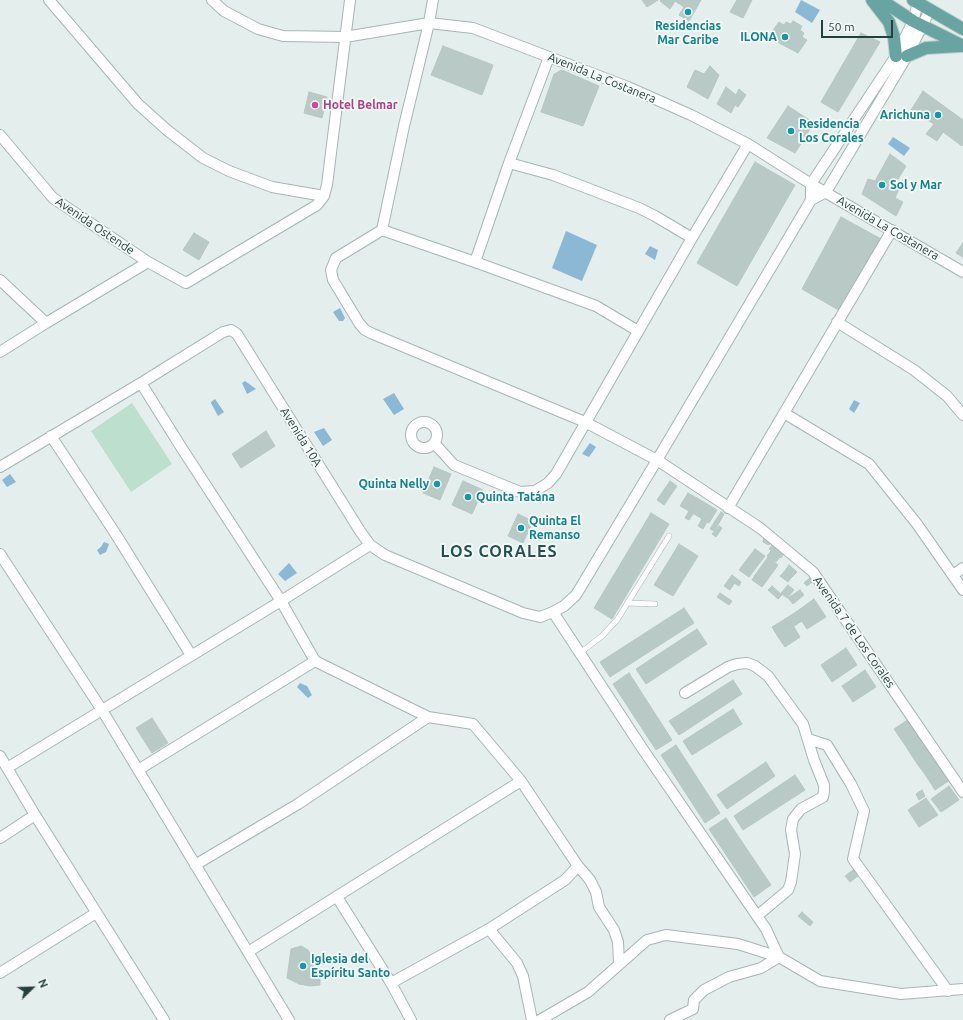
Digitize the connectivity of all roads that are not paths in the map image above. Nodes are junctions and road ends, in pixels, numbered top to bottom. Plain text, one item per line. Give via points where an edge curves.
1 (49, 0) edge
2 (212, 0) edge
3 (350, 0) edge
4 (433, 0) edge
5 (872, 0) edge
6 (881, 0) edge
7 (916, 1) edge
8 (930, 10) junction
9 (429, 23) junction
10 (918, 23) junction
11 (963, 29) edge
12 (345, 37) junction
13 (962, 46) edge
14 (901, 56) junction
15 (550, 57) junction
16 (0, 135) edge
17 (748, 144) junction
18 (509, 163) junction
19 (811, 184) junction
20 (826, 192) junction
21 (324, 196) junction
22 (811, 200) junction
23 (382, 230) junction
24 (892, 230) junction
25 (692, 238) junction
26 (148, 262) junction
27 (475, 262) junction
28 (963, 272) edge
29 (0, 280) edge
30 (837, 322) junction
31 (46, 323) junction
32 (638, 331) junction
33 (0, 352) edge
34 (141, 383) junction
35 (784, 413) junction
36 (963, 414) edge
37 (585, 422) junction
38 (51, 436) junction
39 (434, 443) dead end
40 (657, 460) junction
41 (0, 467) edge
42 (728, 508) junction
43 (669, 536) dead end
44 (370, 545) junction
45 (0, 554) edge
46 (963, 568) edge
47 (953, 575) junction
48 (963, 590) edge
49 (281, 601) junction
50 (628, 603) junction
51 (655, 604) dead end
52 (553, 612) junction
53 (580, 653) junction
54 (191, 655) junction
55 (315, 660) junction
56 (685, 693) dead end
57 (102, 710) junction
58 (428, 717) junction
59 (808, 739) junction
60 (0, 756) edge
61 (7, 768) junction
62 (138, 770) junction
63 (522, 781) junction
64 (963, 792) edge
65 (35, 815) junction
66 (0, 838) edge
67 (195, 865) junction
68 (578, 866) junction
69 (337, 897) junction
70 (96, 913) junction
71 (757, 916) junction
72 (489, 929) junction
73 (248, 952) junction
74 (779, 957) junction
75 (619, 964) junction
76 (0, 973) edge
77 (391, 983) junction
78 (963, 989) edge
79 (948, 991) junction
80 (164, 1020) edge
81 (289, 1020) edge
82 (411, 1020) edge
83 (532, 1020) edge
84 (540, 1020) edge
85 (670, 1020) edge

1 - 21 street via 138,104 203,158 229,172 272,188
2 - 12 street, Avenida La Costanera via 224,11 264,31 283,36
3 - 12 street
4 - 9 street
5 - 14 main road via 889,22
6 - 10 main road
7 - 8 main road
7 - 10 street
8 - 10 street
8 - 11 main road
9 - 12 street, Avenida La Costanera
9 - 15 street, Avenida La Costanera via 473,28
9 - 23 street
10 - 13 main road
10 - 14 street
12 - 21 street
13 - 14 main road via 926,48
14 - 19 street
14 - 20 street
15 - 17 street, Avenida La Costanera via 628,87
15 - 18 street
16 - 26 street, Avenida Ostende via 53,198
17 - 19 street, Avenida La Costanera
17 - 25 street
18 - 25 street via 553,175 639,208
18 - 27 street
19 - 20 street, Avenida La Costanera
19 - 22 street
20 - 22 street
20 - 24 street, Avenida La Costanera
21 - 26 street, Avenida Ostende via 317,205 186,283
22 - 40 street
23 - 27 street
23 - 37 street, Avenida 7 de Los Corales via 336,258 331,270 333,280 365,330
24 - 28 street, Avenida La Costanera
24 - 30 street
25 - 32 street
26 - 31 street
27 - 32 street via 596,306
29 - 31 street
30 - 35 street
30 - 36 street via 914,370 947,396
31 - 33 street
32 - 37 street
34 - 38 street
34 - 44 street, Avenida 10A via 223,332 231,330 237,334
34 - 49 street
35 - 42 street
35 - 47 street via 869,464 917,524
37 - 39 street via 556,474 548,484 535,491 520,492 454,464
37 - 40 street, Avenida 7 de Los Corales
38 - 41 street
38 - 54 street
40 - 42 street, Avenida 7 de Los Corales
40 - 52 street via 576,595
42 - 64 street, Avenida 7 de Los Corales via 760,528 813,572
43 - 50 lane
44 - 49 street
44 - 52 street via 385,555 524,613 540,617
45 - 57 street
46 - 47 street
47 - 48 street
49 - 54 street
49 - 55 street
50 - 51 lane
50 - 53 lane via 602,636
52 - 53 street
53 - 71 street
54 - 57 street
55 - 58 street
55 - 62 street
56 - 59 street via 728,666 747,663 768,676 803,724
57 - 61 street
57 - 62 street
58 - 63 street via 473,724
58 - 67 street via 298,804
59 - 71 street via 824,785 823,797 801,809 793,819 791,830 795,854 791,882 788,890
59 - 79 street via 826,745 851,784 864,811 853,859
60 - 61 street
61 - 65 street
62 - 67 street
63 - 68 street
63 - 69 street
65 - 66 street
65 - 70 street
67 - 73 street
68 - 72 street via 565,880
68 - 75 street via 590,880 599,907 614,930 618,942
69 - 73 street
69 - 77 street
70 - 76 street
70 - 80 street
71 - 74 street
72 - 77 street
72 - 83 street via 517,963 523,976
73 - 81 street
74 - 75 street via 738,944 666,935 647,940
74 - 79 street via 820,981 901,994
74 - 85 street via 761,968 729,977 704,990 694,1000 693,1009
75 - 84 street via 588,992
77 - 82 street
78 - 79 street

